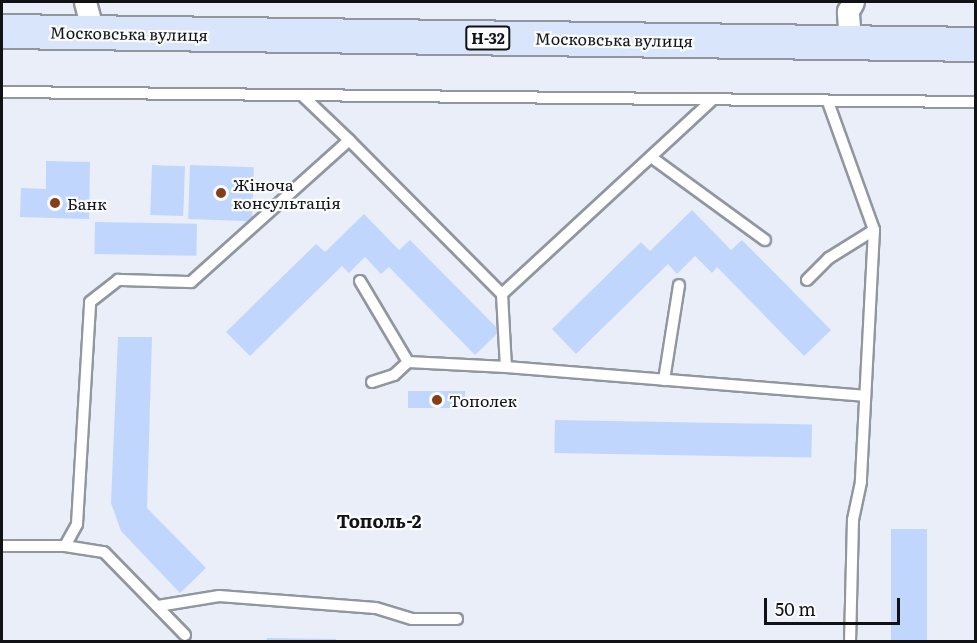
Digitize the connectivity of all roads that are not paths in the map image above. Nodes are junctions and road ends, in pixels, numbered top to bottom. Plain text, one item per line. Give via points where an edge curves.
1 (853, 2) edge
2 (89, 17) edge
3 (2, 31) edge
4 (850, 42) junction
5 (975, 44) edge
6 (2, 92) edge
7 (303, 96) junction
8 (711, 101) junction
9 (828, 102) junction
10 (975, 102) edge
11 (349, 140) junction
12 (651, 157) junction
13 (874, 230) junction
14 (765, 240) dead end
15 (807, 280) dead end
16 (360, 281) dead end
17 (679, 285) dead end
18 (502, 294) junction
19 (408, 362) junction
20 (506, 367) junction
21 (664, 380) junction
22 (372, 382) dead end
23 (864, 396) junction
24 (2, 546) edge
25 (65, 546) junction
26 (158, 606) junction
27 (457, 619) dead end
28 (185, 635) dead end
29 (850, 642) edge

1 - 4 street via 848,11
2 - 3 main road, Московська вулиця / Н-32
2 - 4 main road, Московська вулиця / Н-32
4 - 5 main road, Московська вулиця / Н-32
6 - 7 lane
7 - 8 lane
7 - 11 lane
8 - 9 lane
8 - 12 lane
9 - 10 lane
9 - 13 lane
11 - 18 lane
11 - 25 lane via 191,282 118,280 90,302 77,524
12 - 14 lane
12 - 18 lane
13 - 15 lane via 829,258
13 - 23 lane
16 - 19 lane
17 - 21 lane
18 - 20 lane
19 - 20 lane
19 - 22 lane via 394,375
20 - 21 lane
21 - 23 lane
23 - 29 lane via 861,482 853,520
24 - 25 lane
25 - 26 lane via 104,552
26 - 27 lane via 219,596 376,608 412,619
26 - 28 lane

